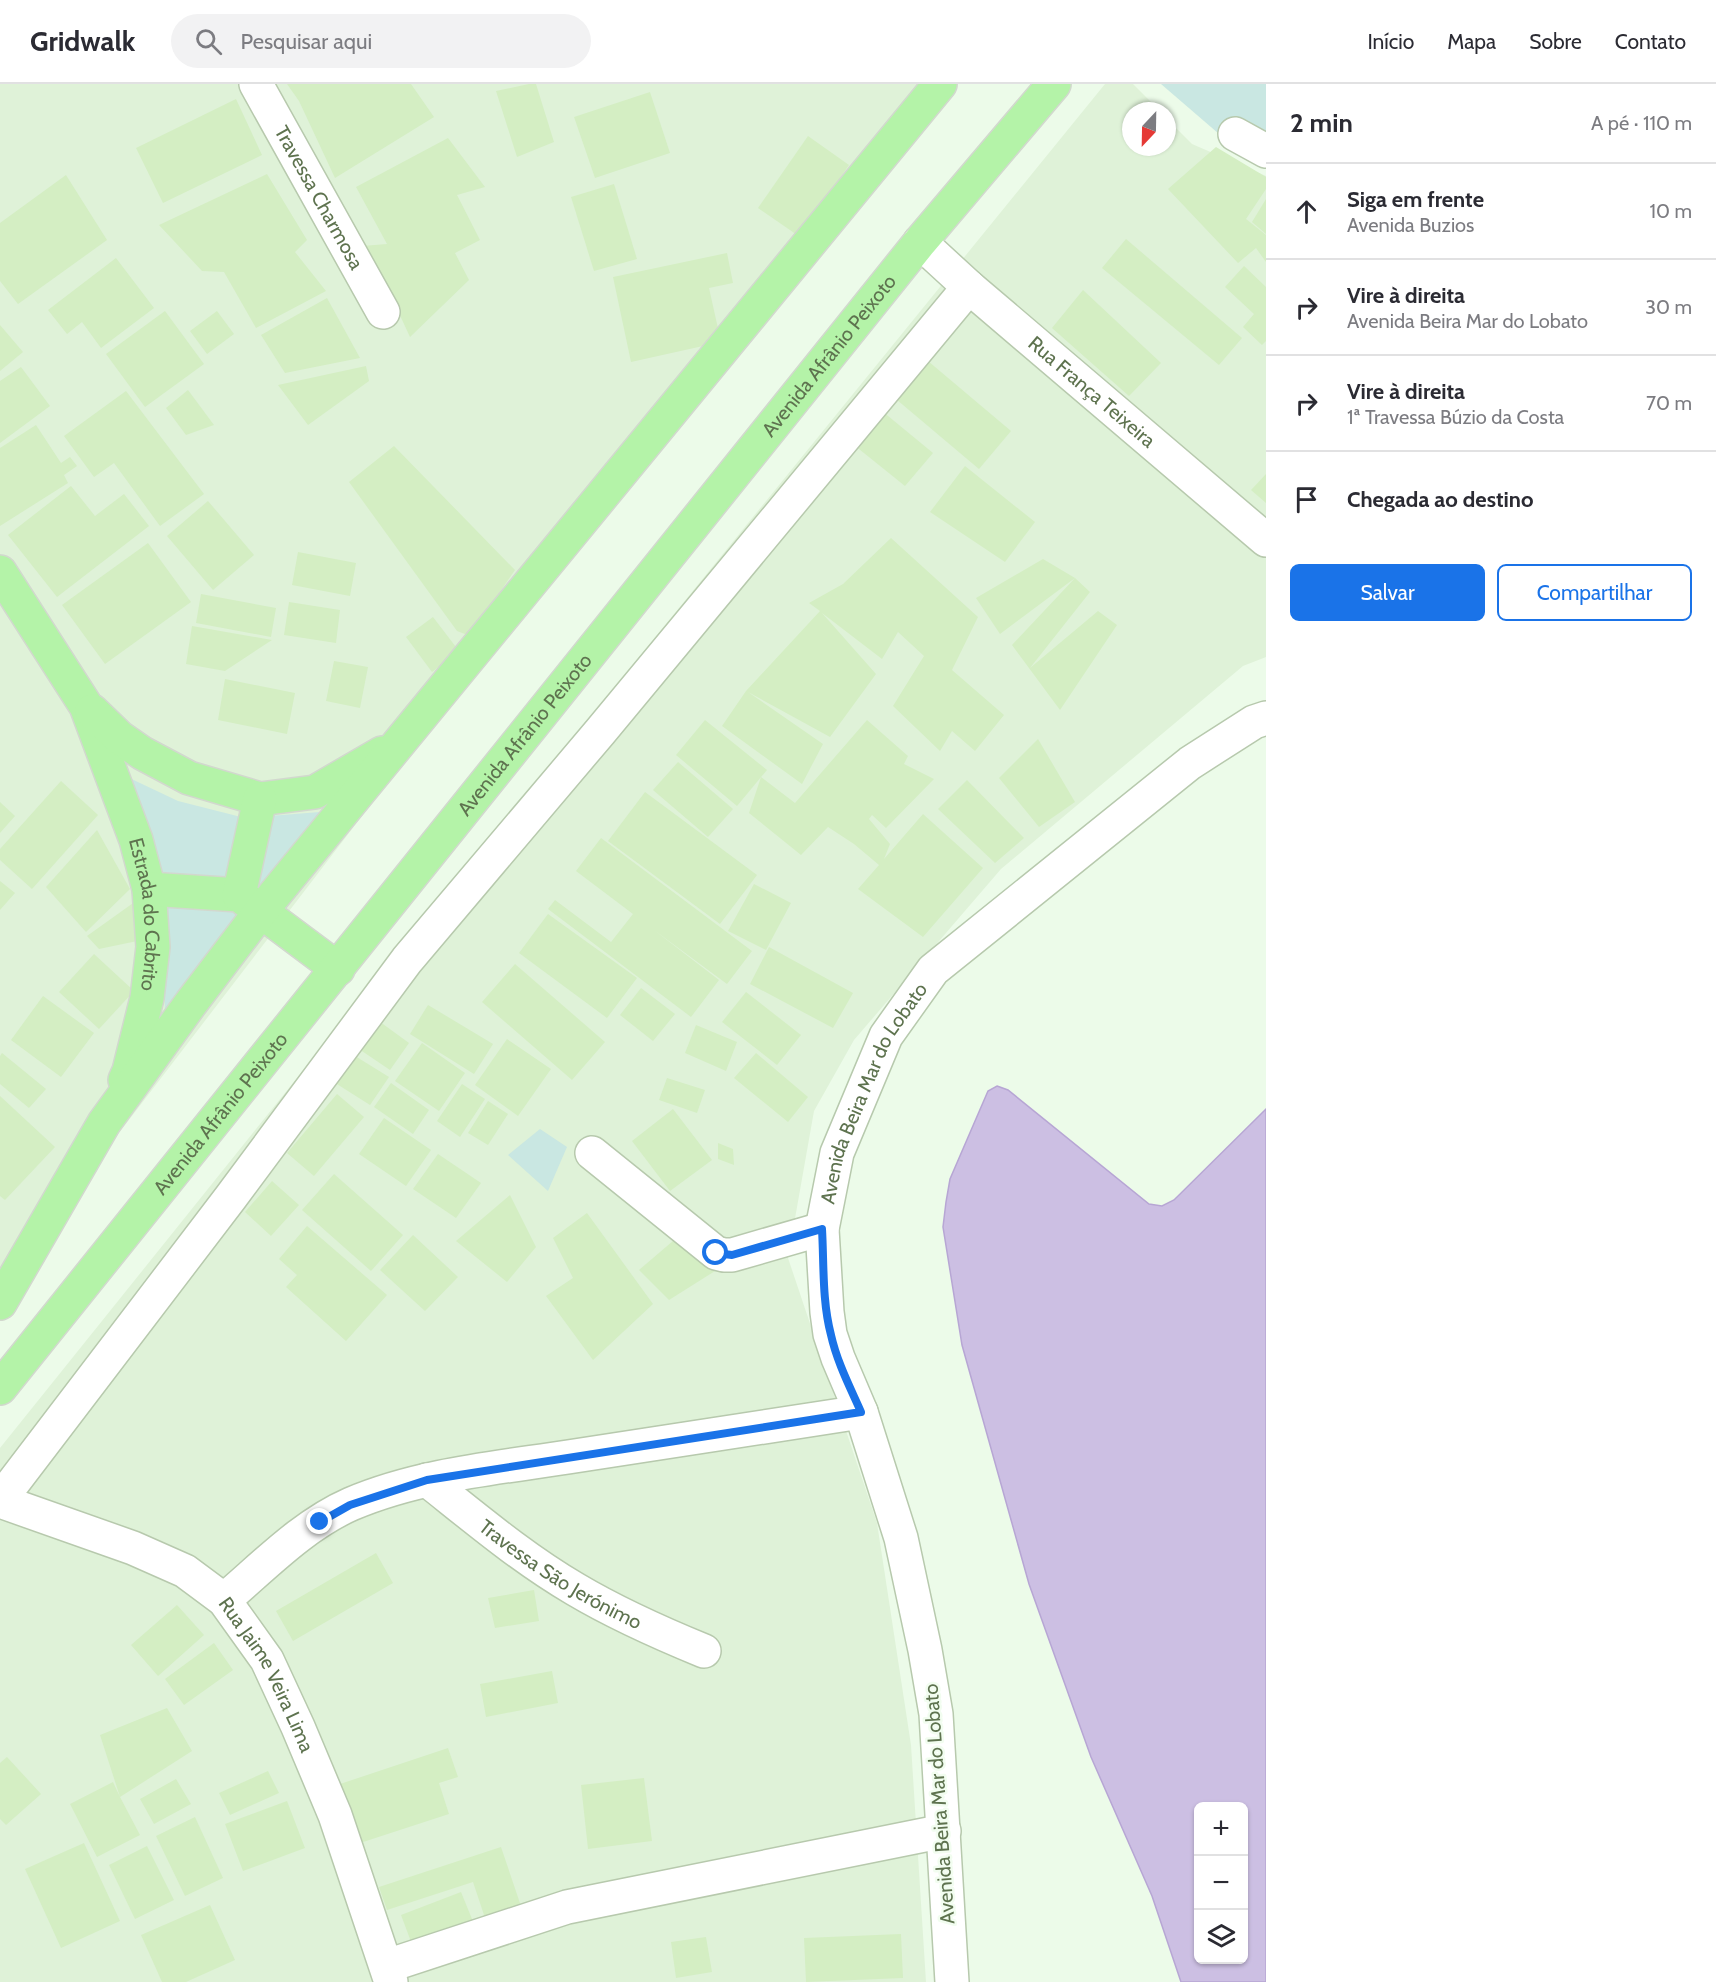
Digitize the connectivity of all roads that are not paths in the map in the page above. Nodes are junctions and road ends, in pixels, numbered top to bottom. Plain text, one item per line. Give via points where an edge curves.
1 (256, 84) edge
2 (940, 84) edge
3 (1054, 84) edge
4 (1234, 134) dead end
5 (1266, 151) edge
6 (920, 242) junction
7 (969, 287) junction
8 (383, 312) dead end
9 (1266, 540) edge
10 (0, 572) edge
11 (86, 706) junction
12 (1266, 718) edge
13 (399, 743) junction
14 (260, 799) junction
15 (148, 889) junction
16 (250, 903) junction
17 (338, 969) junction
18 (104, 1123) junction
19 (592, 1153) dead end
20 (822, 1229) junction
21 (0, 1303) edge
22 (0, 1389) edge
23 (861, 1412) junction
24 (427, 1480) junction
25 (0, 1501) edge
26 (225, 1600) junction
27 (704, 1651) dead end
28 (944, 1831) junction
29 (389, 1974) edge
30 (952, 1982) edge

1 - 8 street, Travessa Charmosa
2 - 13 main road
3 - 6 main road, Avenida Afrânio Peixoto
4 - 5 street
6 - 7 street, Rua França Teixeira
6 - 17 main road, Avenida Afrânio Peixoto
7 - 9 street, Rua França Teixeira
7 - 25 street via 407,960
10 - 11 main road, Estrada do Cabrito
11 - 14 main road, Estrada do Cabrito via 142,753 189,778
11 - 15 main road, Estrada do Cabrito via 132,830
12 - 20 street, Avenida Beira Mar do Lobato via 1190,763 933,970 886,1036 870,1072 837,1154
13 - 14 main road, Estrada do Cabrito via 315,792
13 - 16 main road via 335,823
14 - 16 main road
15 - 16 main road
15 - 18 main road, Estrada do Cabrito via 153,947 147,998 129,1071
16 - 17 main road
16 - 18 main road via 191,1003
17 - 22 main road, Avenida Afrânio Peixoto
18 - 21 main road
19 - 20 street via 716,1253 732,1255
20 - 23 street, Avenida Beira Mar do Lobato via 831,1334
23 - 24 street
23 - 28 street, Avenida Beira Mar do Lobato via 901,1538 926,1650 936,1714
24 - 26 street via 350,1505 320,1522
24 - 27 street, Travessa São Jerónimo via 514,1548 575,1589 645,1627
25 - 26 street, Rua Jaime Veira Lima via 185,1570
26 - 29 street, Rua Jaime Veira Lima via 267,1660 298,1727 335,1815
28 - 29 street via 567,1907
28 - 30 street, Avenida Beira Mar do Lobato

